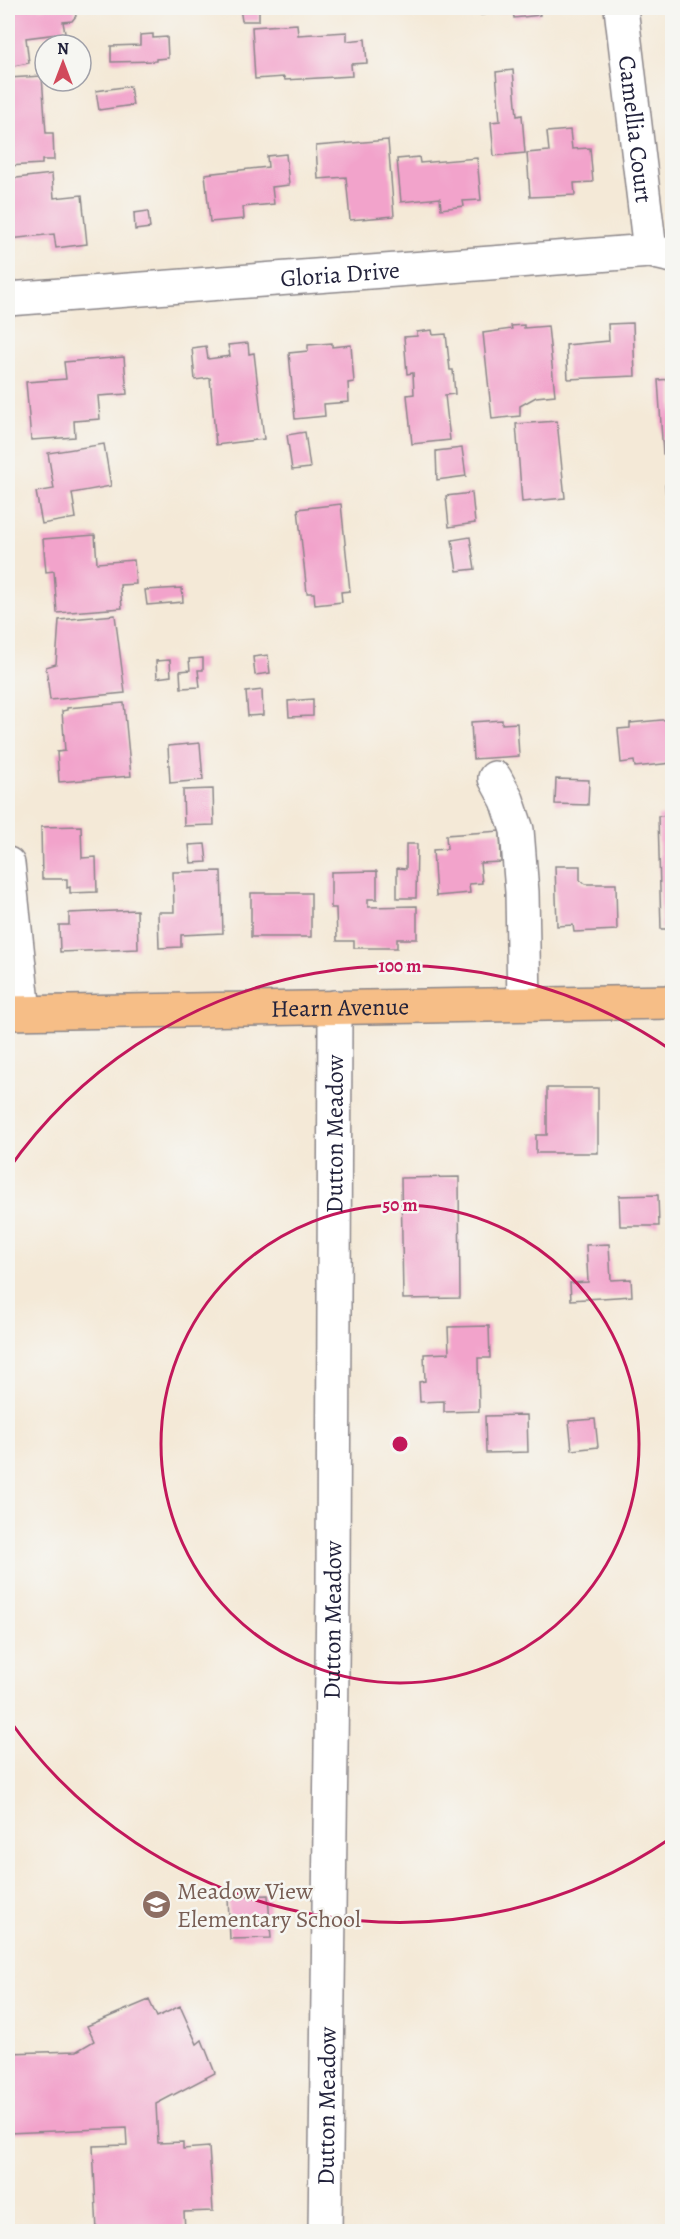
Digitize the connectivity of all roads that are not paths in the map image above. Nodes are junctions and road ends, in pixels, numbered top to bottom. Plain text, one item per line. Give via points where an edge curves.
1 (621, 8) edge
2 (661, 253) edge
3 (8, 299) edge
4 (495, 778) dead end
5 (8, 864) edge
6 (672, 1002) edge
7 (524, 1004) junction
8 (335, 1007) junction
9 (16, 1012) edge
10 (325, 2232) edge

1 - 2 street, Camellia Court
2 - 3 street, Gloria Drive
4 - 7 street via 517,830
5 - 9 street
6 - 7 main road, Hearn Avenue
7 - 8 main road, Hearn Avenue
8 - 9 main road, Hearn Avenue
8 - 10 street, Dutton Meadow

